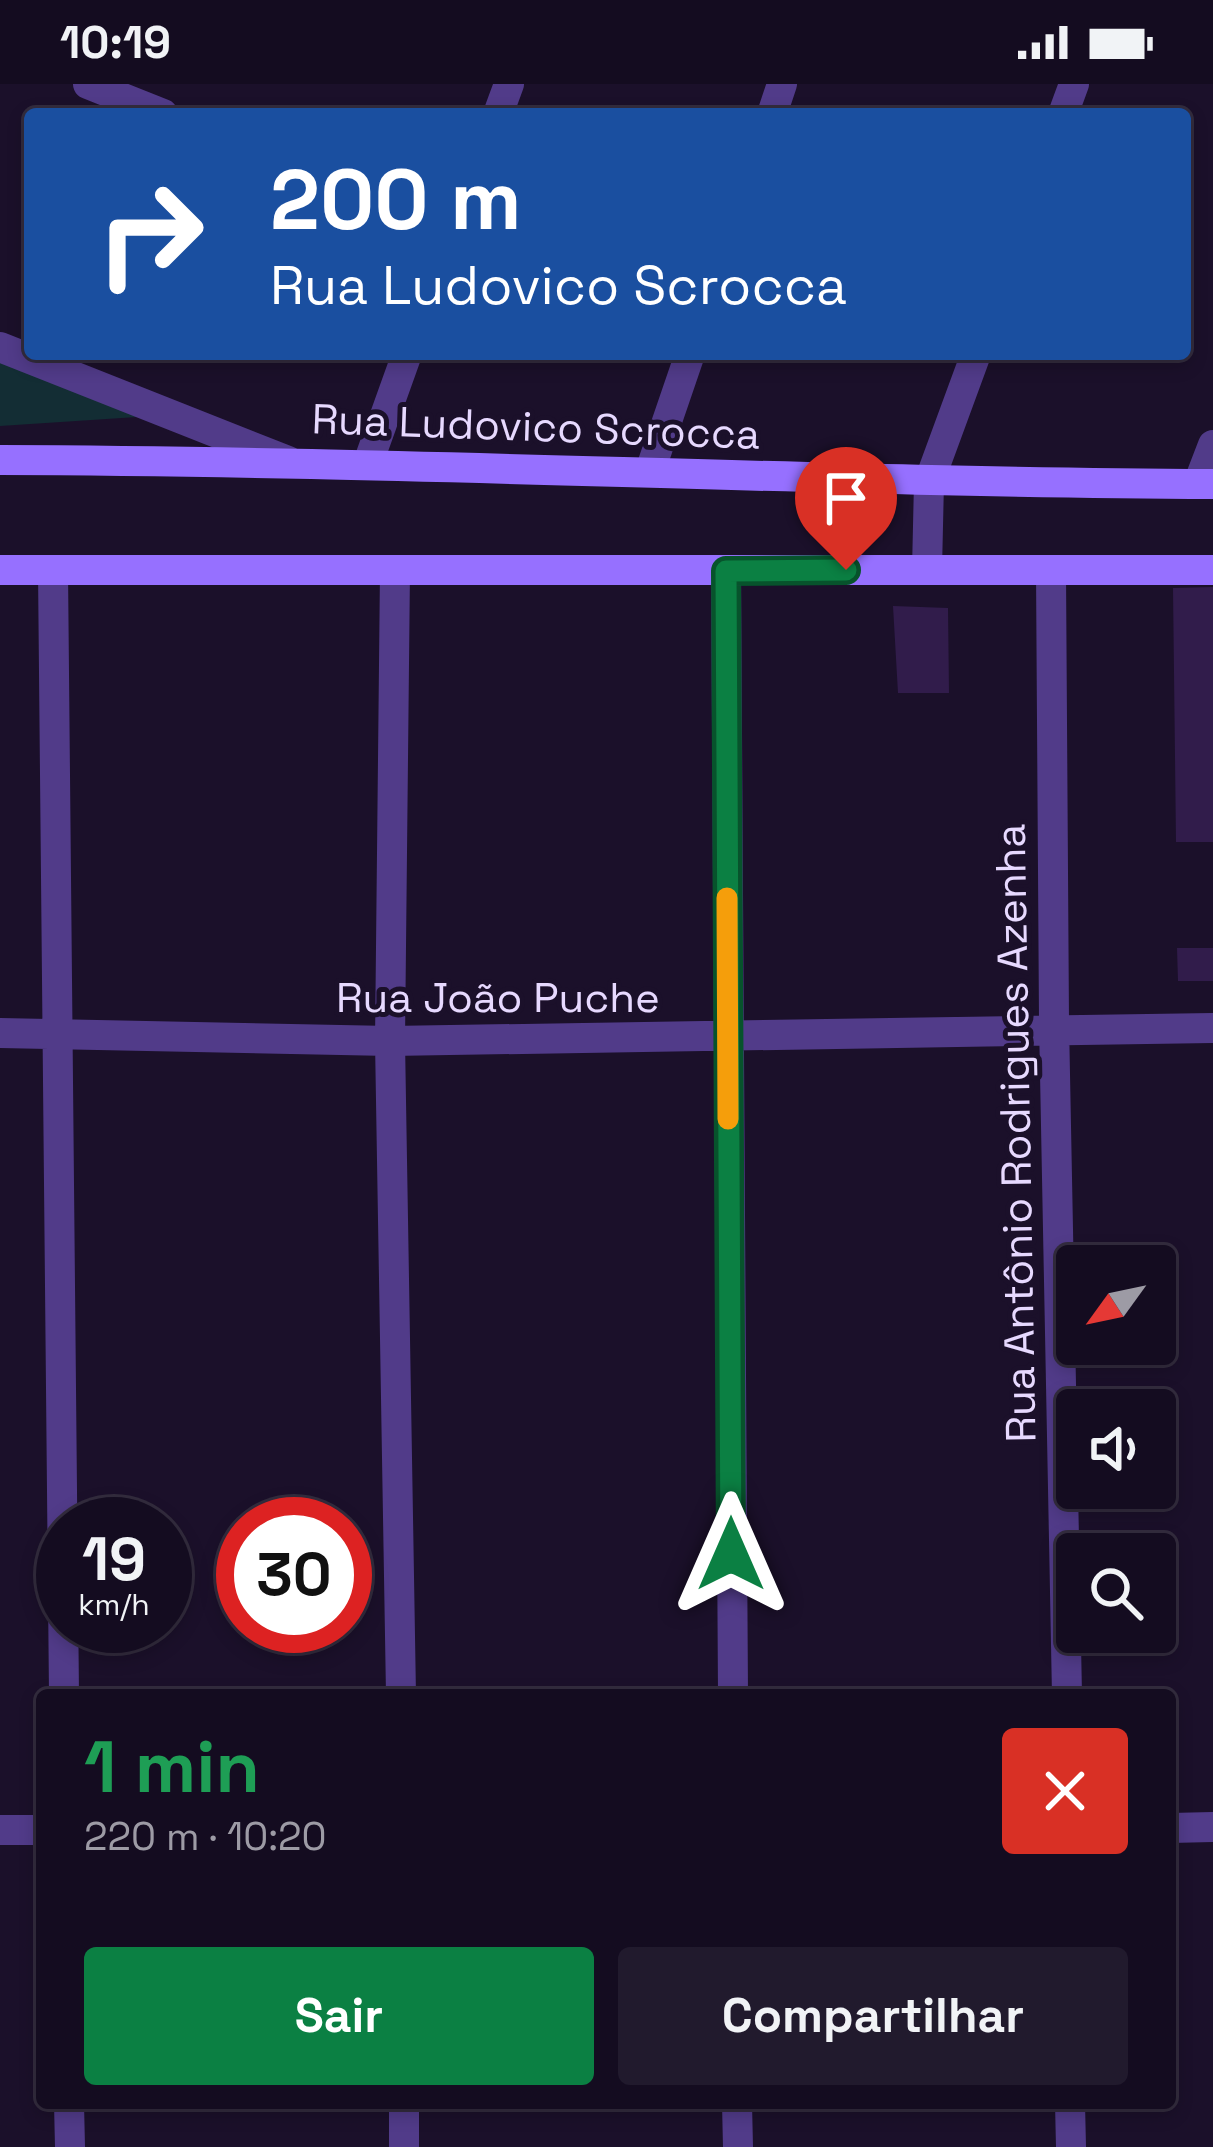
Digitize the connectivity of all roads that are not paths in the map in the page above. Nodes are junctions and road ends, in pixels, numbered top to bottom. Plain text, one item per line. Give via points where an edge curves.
1 (88, 84) edge
2 (148, 108) edge
3 (33, 360) edge
4 (405, 360) edge
5 (688, 360) edge
6 (974, 360) edge
7 (1213, 445) edge
8 (0, 460) edge
9 (288, 461) junction
10 (368, 464) junction
11 (650, 471) junction
12 (929, 482) junction
13 (1205, 484) edge
14 (53, 570) junction
15 (395, 570) junction
16 (927, 570) junction
17 (1213, 570) edge
18 (0, 571) edge
19 (726, 571) junction
20 (1051, 571) junction
21 (1213, 1028) edge
22 (0, 1033) edge
23 (57, 1033) junction
24 (1054, 1033) junction
25 (728, 1037) junction
26 (389, 1041) junction
27 (64, 1689) edge
28 (401, 1689) edge
29 (733, 1689) edge
30 (1067, 1689) edge
31 (1213, 1827) edge
32 (1176, 1828) edge
33 (0, 1830) edge
34 (36, 1830) edge
35 (70, 2109) edge
36 (404, 2109) edge
37 (737, 2109) edge
38 (1070, 2109) edge
39 (70, 2147) edge
40 (404, 2147) edge
41 (738, 2147) edge
42 (1071, 2147) edge

1 - 2 street
3 - 9 street
4 - 10 street
5 - 11 street
6 - 12 street
7 - 13 street
8 - 9 street, Rua Ludovico Scrocca
9 - 10 street, Rua Ludovico Scrocca
10 - 11 street, Rua Ludovico Scrocca
11 - 12 street, Rua Ludovico Scrocca
12 - 13 street, Rua Ludovico Scrocca
12 - 16 street
14 - 15 street
14 - 18 street
14 - 23 street
15 - 19 street
15 - 26 street
16 - 19 street
16 - 20 street
17 - 20 street
19 - 25 street
20 - 24 street, Rua Antônio Rodrigues Azenha
21 - 24 street, Rua João Puche
22 - 23 street, Rua João Puche
23 - 26 street, Rua João Puche
23 - 27 street
24 - 25 street, Rua João Puche
24 - 30 street, Rua Antônio Rodrigues Azenha
25 - 26 street, Rua João Puche
25 - 29 street
26 - 28 street
31 - 32 street
33 - 34 street
35 - 39 street
36 - 40 street
37 - 41 street
38 - 42 street

